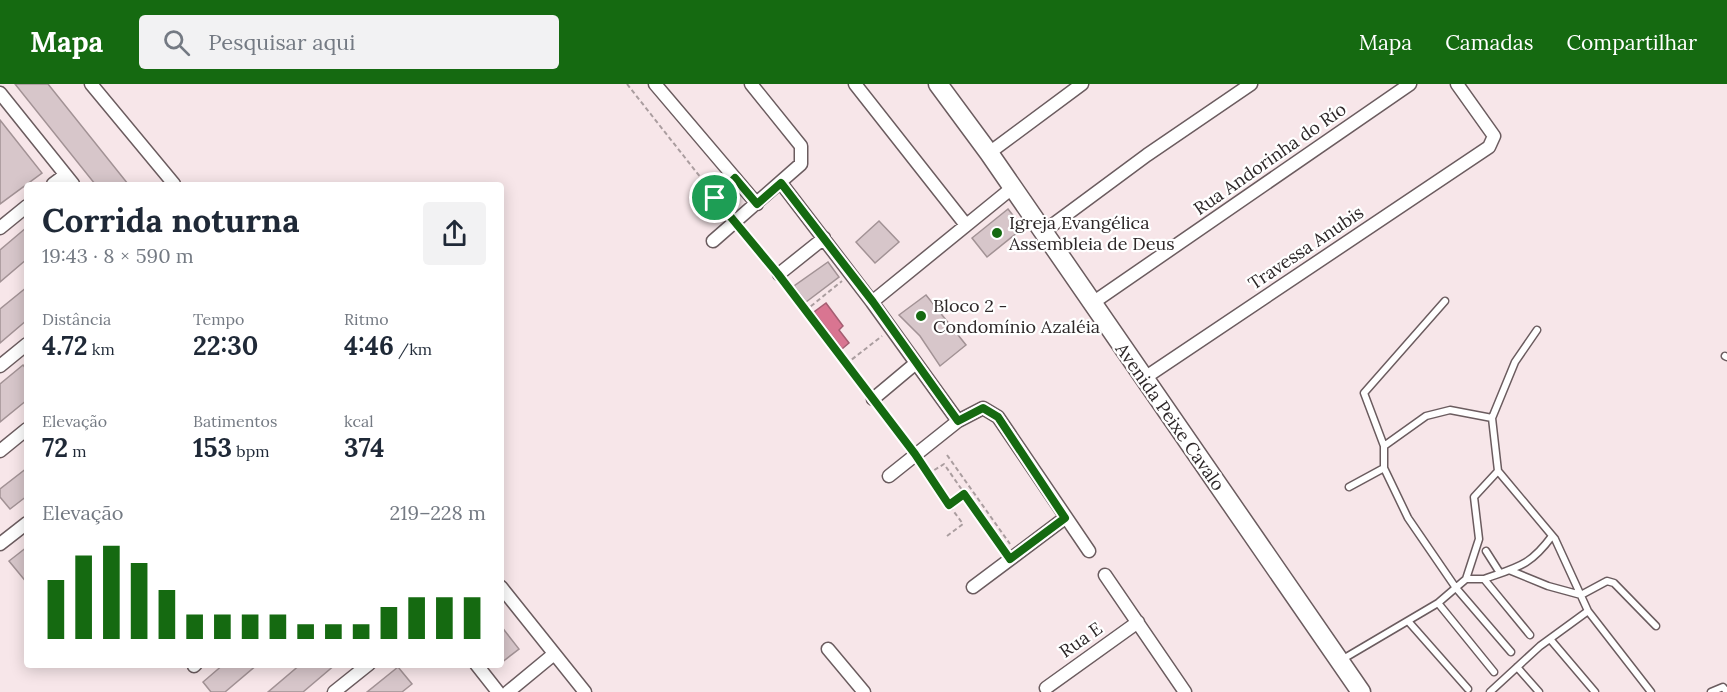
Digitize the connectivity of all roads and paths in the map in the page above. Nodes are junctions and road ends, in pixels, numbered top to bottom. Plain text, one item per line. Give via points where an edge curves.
1 (92, 84) edge
2 (627, 84) edge
3 (655, 84) edge
4 (751, 84) edge
5 (855, 84) edge
6 (938, 84) edge
7 (1082, 84) edge
8 (1251, 84) edge
9 (1410, 84) edge
10 (1456, 84) edge
11 (0, 94) edge
12 (989, 153) junction
13 (735, 178) junction
14 (69, 180) edge
15 (172, 182) edge
16 (781, 183) junction
17 (1012, 188) junction
18 (715, 198) junction
19 (757, 204) junction
20 (24, 208) edge
21 (736, 222) junction
22 (966, 225) junction
23 (0, 228) edge
24 (1043, 232) junction
25 (824, 238) junction
26 (713, 241) dead end
27 (778, 274) junction
28 (851, 274) junction
29 (873, 302) junction
30 (1445, 302) dead end
31 (1091, 304) junction
32 (805, 311) junction
33 (892, 329) junction
34 (1537, 330) dead end
35 (24, 346) edge
36 (916, 363) junction
37 (846, 364) junction
38 (0, 366) edge
39 (1143, 379) junction
40 (873, 399) junction
41 (1492, 418) junction
42 (958, 421) junction
43 (24, 431) edge
44 (1384, 446) junction
45 (0, 451) edge
46 (915, 454) junction
47 (947, 455) dead end
48 (1384, 468) junction
49 (1498, 471) junction
50 (928, 474) junction
51 (889, 476) dead end
52 (1348, 487) dead end
53 (971, 489) junction
54 (964, 494) junction
55 (949, 505) junction
56 (1065, 518) junction
57 (24, 525) edge
58 (947, 536) dead end
59 (1552, 536) junction
60 (0, 544) edge
61 (1089, 551) dead end
62 (1486, 551) dead end
63 (1509, 570) junction
64 (1500, 573) junction
65 (1105, 575) dead end
66 (1466, 579) junction
67 (1484, 579) junction
68 (973, 587) dead end
69 (1456, 588) junction
70 (504, 590) edge
71 (1581, 595) junction
72 (1437, 603) junction
73 (1588, 611) junction
74 (1408, 621) junction
75 (1138, 622) junction
76 (1656, 626) dead end
77 (1530, 635) dead end
78 (1550, 639) junction
79 (828, 649) dead end
80 (1511, 652) dead end
81 (554, 654) junction
82 (1340, 661) junction
83 (1517, 667) junction
84 (364, 668) edge
85 (479, 668) edge
86 (1494, 672) dead end
87 (1046, 688) dead end
88 (1468, 689) dead end
89 (334, 692) edge
90 (498, 692) edge
91 (508, 692) edge
92 (585, 692) edge
93 (864, 692) edge
94 (1185, 692) edge
95 (1360, 692) edge
96 (1490, 692) edge
97 (1539, 692) edge
98 (1595, 692) edge
99 (1650, 692) edge
100 (1711, 692) edge
101 (1727, 692) edge

1 - 15 street
2 - 18 path
3 - 13 street
4 - 16 street via 801,146 801,164
5 - 22 street
6 - 12 street, Avenida Peixe Cavalo
7 - 12 street
8 - 24 street
9 - 31 street, Rua Andorinha do Río
10 - 39 street, Travessa Anubis via 1490,127 1494,136 1489,147
11 - 14 street
12 - 17 street, Avenida Peixe Cavalo
13 - 18 path
13 - 19 street
16 - 19 street
16 - 25 street
17 - 22 street
17 - 24 street, Avenida Peixe Cavalo
18 - 21 path
19 - 21 street
20 - 23 street
21 - 26 street
21 - 27 path
22 - 29 street
24 - 31 street, Avenida Peixe Cavalo
25 - 27 street
25 - 28 street
27 - 32 path
28 - 29 street
28 - 32 path
29 - 33 street
30 - 44 lane via 1364,393
31 - 39 street, Avenida Peixe Cavalo
32 - 37 path
33 - 36 street
33 - 37 path
34 - 41 lane via 1515,362
35 - 38 street
36 - 40 street
36 - 42 street
37 - 40 path
39 - 82 street, Avenida Peixe Cavalo
40 - 46 path
41 - 44 lane via 1450,410 1426,416
41 - 49 lane
42 - 46 street
42 - 56 street via 983,408 998,417
43 - 45 street
44 - 48 lane
46 - 50 path
46 - 51 street
47 - 53 path
48 - 52 lane
48 - 69 lane via 1408,518
49 - 59 lane
49 - 66 lane via 1474,497 1479,539
50 - 54 path via 944,464
50 - 55 path
53 - 54 path
53 - 54 path via 1010,545 1004,550
54 - 55 path
55 - 58 path via 963,524
56 - 61 street
56 - 68 street
57 - 60 street
59 - 63 lane via 1528,563
59 - 71 lane
62 - 64 lane
63 - 64 lane
63 - 71 lane
64 - 67 lane
65 - 75 street
66 - 67 lane
66 - 69 lane
67 - 77 lane
69 - 72 lane
69 - 80 lane
70 - 81 street
71 - 73 lane
71 - 76 lane via 1607,581 1614,583
72 - 74 lane
72 - 86 lane
73 - 78 lane
73 - 99 lane
74 - 82 lane
74 - 88 lane
75 - 87 street, Rua E
75 - 94 street
78 - 83 lane
78 - 98 lane
79 - 93 street
81 - 91 street
81 - 92 street
82 - 95 street, Avenida Peixe Cavalo
83 - 96 lane
83 - 97 lane
84 - 89 street
85 - 90 street
100 - 101 lane via 1723,687

